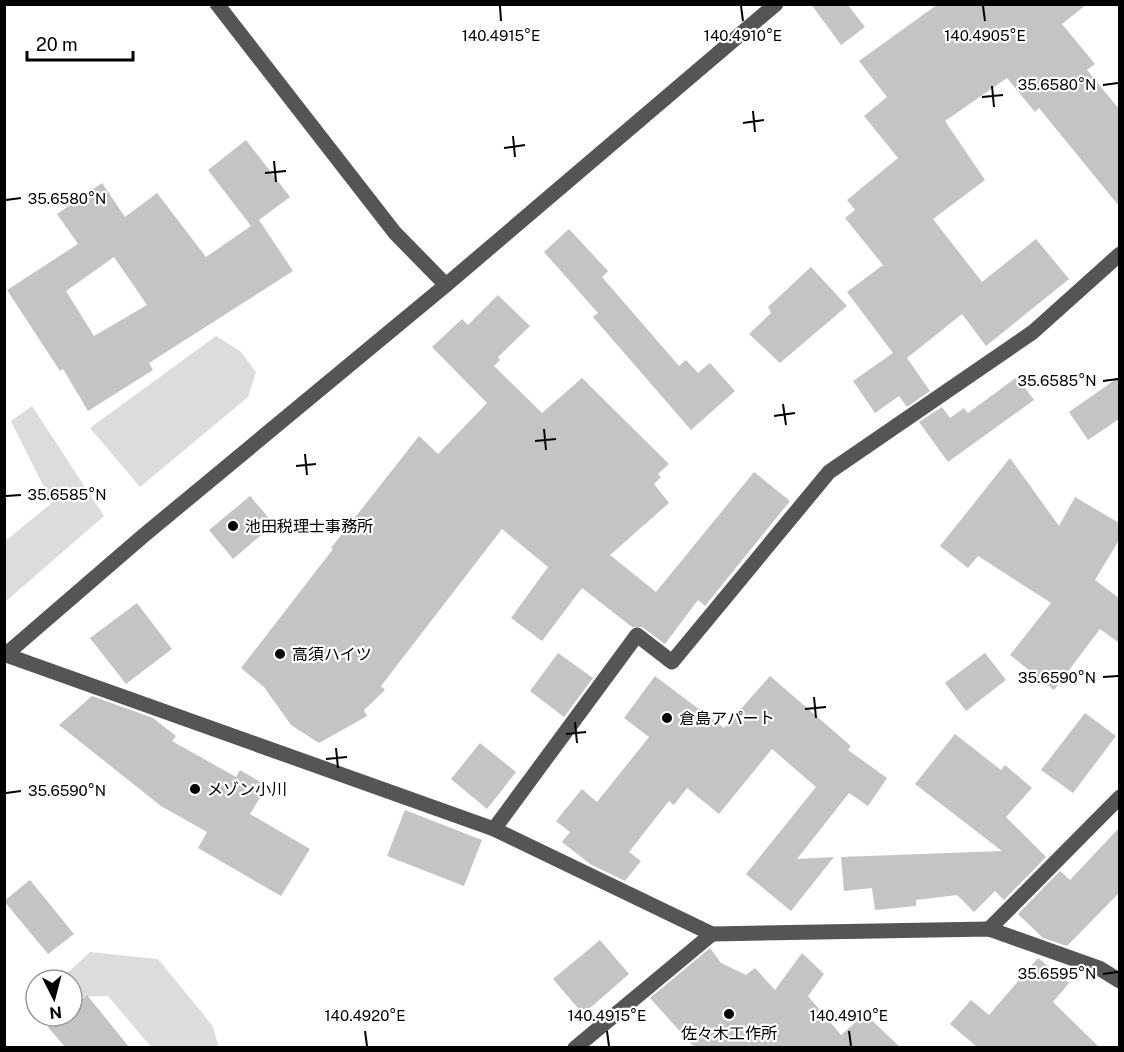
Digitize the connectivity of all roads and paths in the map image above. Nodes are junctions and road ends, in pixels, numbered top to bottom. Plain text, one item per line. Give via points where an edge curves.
1 (217, 4) edge
2 (776, 4) edge
3 (1119, 254) edge
4 (446, 285) junction
5 (5, 655) edge
6 (1119, 797) edge
7 (494, 829) junction
8 (989, 929) junction
9 (712, 934) junction
10 (1119, 981) edge
11 (575, 1047) edge

1 - 4 street via 395,233
2 - 4 street
3 - 7 street via 1033,332 829,472 672,662 637,634
4 - 5 street
5 - 7 street
6 - 8 street
7 - 9 street
8 - 9 street
8 - 10 street via 1099,968
9 - 11 street

